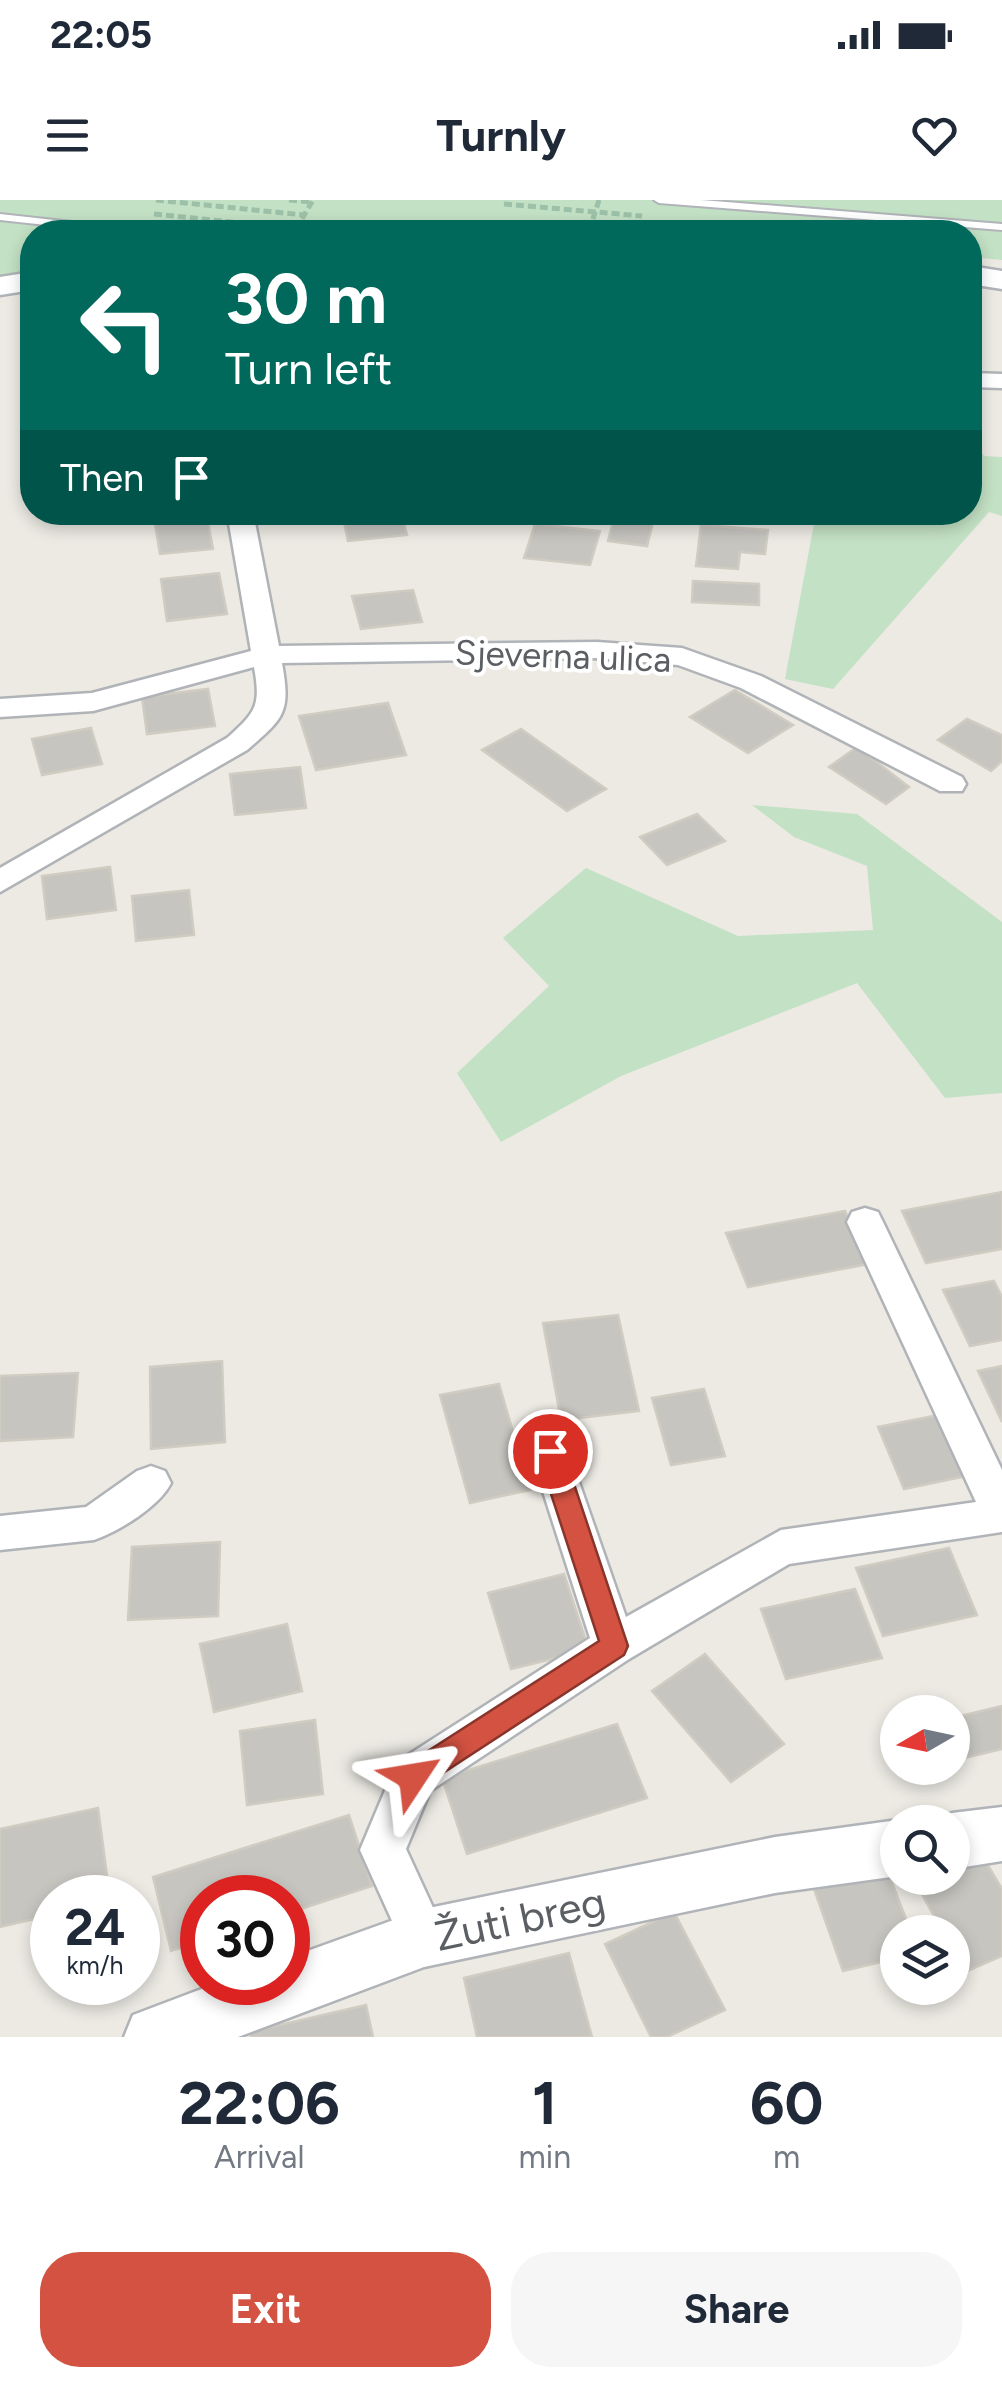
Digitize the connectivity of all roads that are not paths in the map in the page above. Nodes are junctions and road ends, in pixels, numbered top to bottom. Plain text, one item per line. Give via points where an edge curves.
1 (659, 200) edge
2 (0, 217) edge
3 (27, 220) edge
4 (913, 220) edge
5 (243, 525) edge
6 (268, 654) junction
7 (0, 708) edge
8 (951, 784) dead end
9 (0, 882) edge
10 (865, 1222) dead end
11 (550, 1451) dead end
12 (151, 1483) dead end
13 (1002, 1514) edge
14 (0, 1533) edge
15 (614, 1646) junction
16 (1002, 1834) edge
17 (970, 1838) edge
18 (880, 1850) edge
19 (424, 1938) junction
20 (155, 2037) edge

1 - 4 lane
2 - 3 lane
5 - 6 street
6 - 7 street, Sjeverna ulica via 93,702
6 - 8 street, Sjeverna ulica via 597,650 682,657 751,682
6 - 9 street via 274,698 262,722 237,744
10 - 13 street
11 - 15 street
12 - 14 street via 94,1523
13 - 15 street via 780,1548
15 - 19 street via 413,1777 383,1850
16 - 17 street
18 - 19 street, Žuti breg via 775,1865
19 - 20 street, Žuti breg

